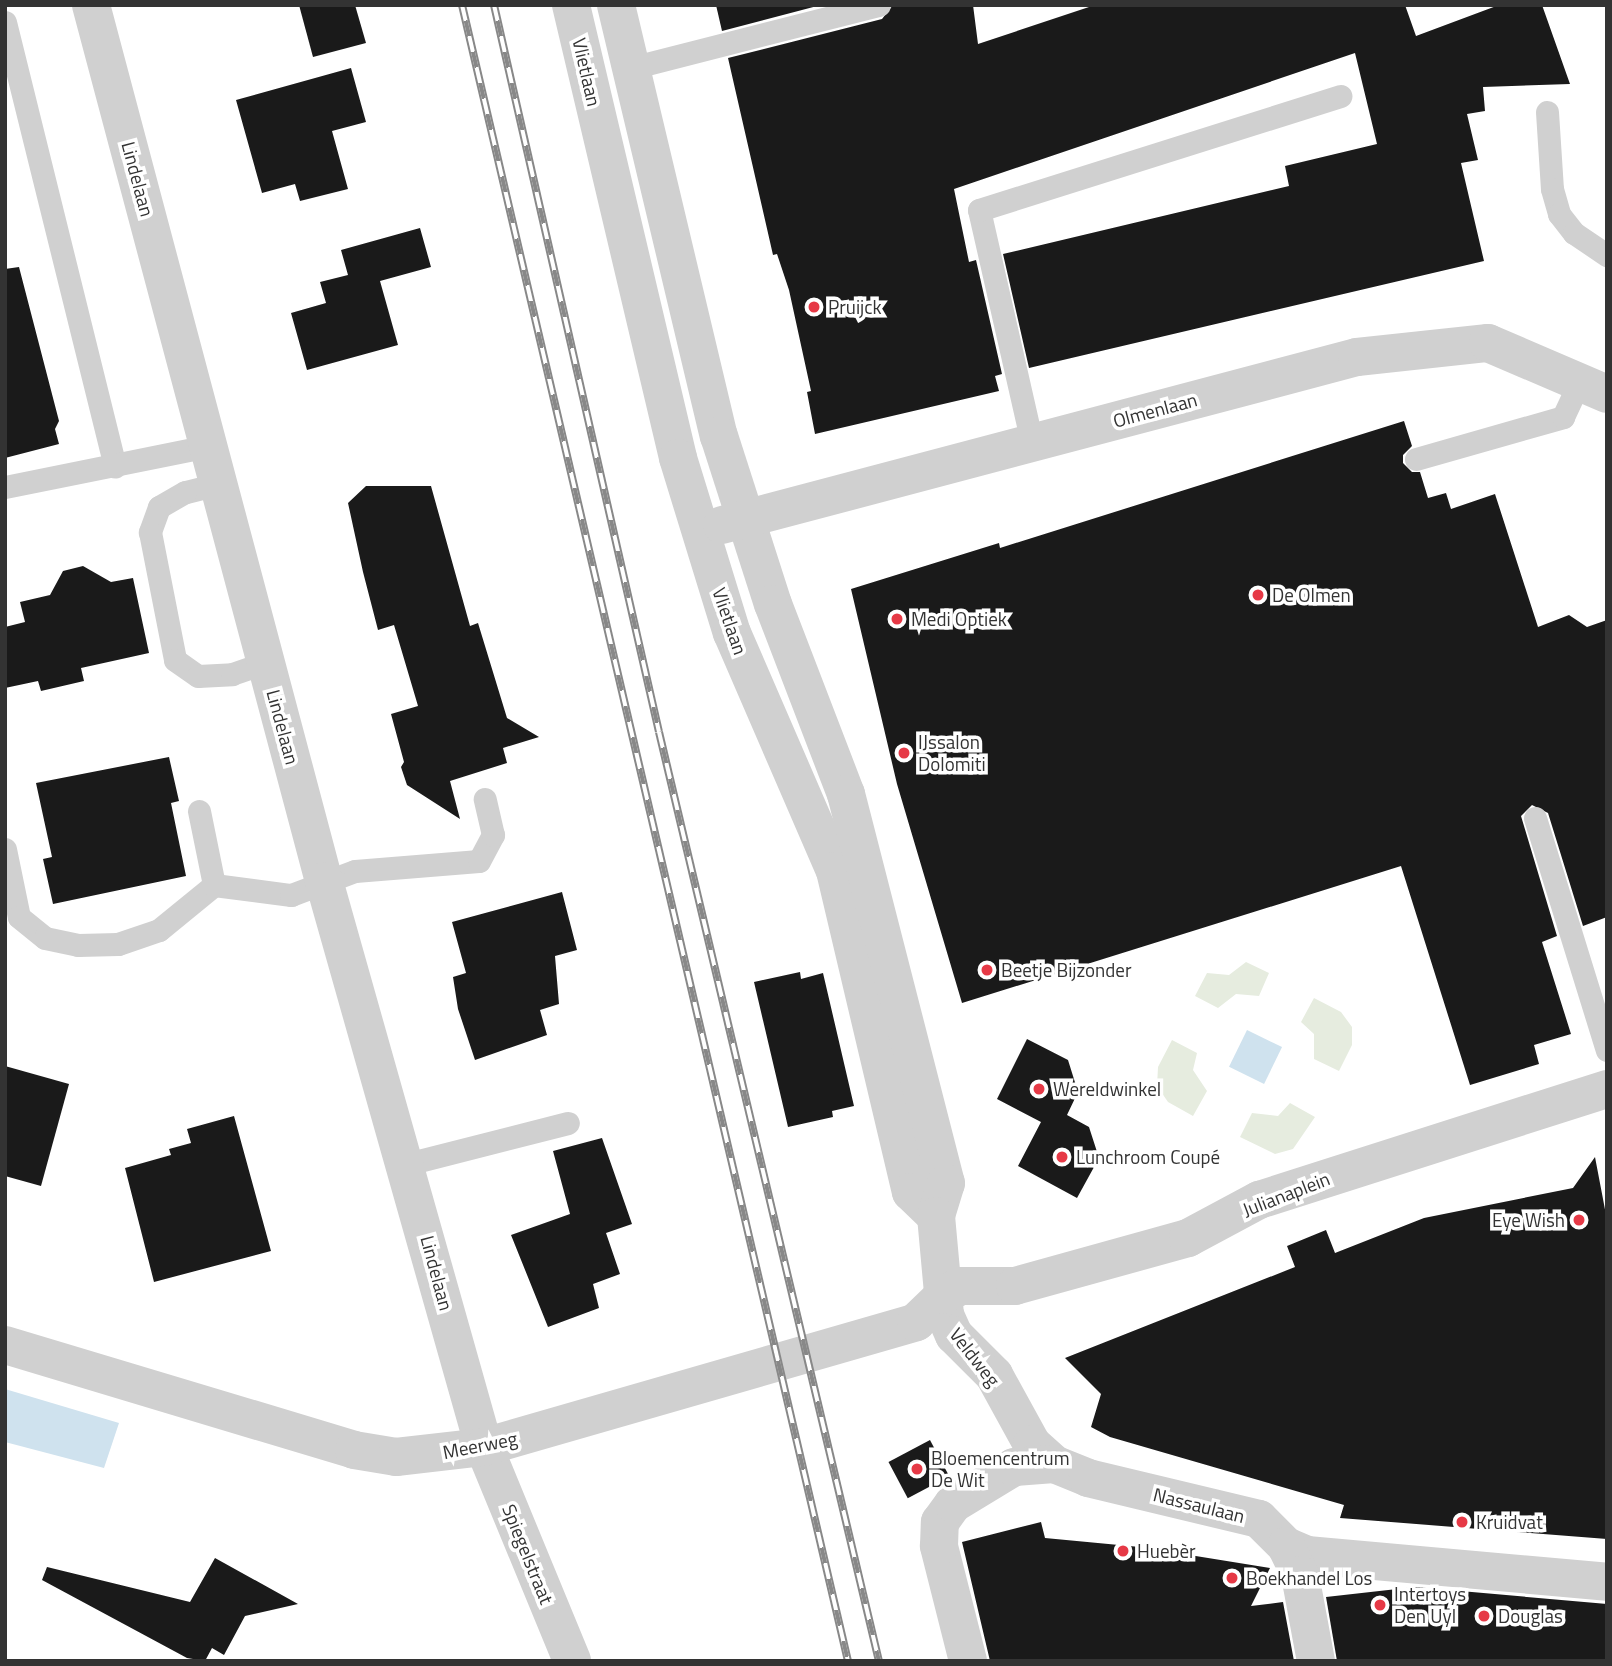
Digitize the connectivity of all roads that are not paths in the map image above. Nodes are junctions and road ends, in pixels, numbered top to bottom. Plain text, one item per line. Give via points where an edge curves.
1 (91, 5) edge
2 (571, 5) edge
3 (615, 5) edge
4 (879, 5) edge
5 (5, 22) edge
6 (631, 68) junction
7 (1340, 96) dead end
8 (1547, 112) dead end
9 (1607, 255) edge
10 (1594, 388) edge
11 (1032, 443) junction
12 (209, 446) junction
13 (1416, 459) dead end
14 (115, 467) junction
15 (218, 484) junction
16 (5, 487) edge
17 (747, 519) junction
18 (701, 530) junction
19 (266, 662) junction
20 (485, 799) dead end
21 (199, 811) dead end
22 (1535, 818) dead end
23 (5, 849) edge
24 (324, 881) junction
25 (214, 885) junction
26 (1607, 1050) edge
27 (1598, 1090) edge
28 (568, 1123) dead end
29 (407, 1164) junction
30 (936, 1216) junction
31 (944, 1295) junction
32 (5, 1345) edge
33 (1015, 1417) junction
34 (484, 1447) junction
35 (1054, 1464) junction
36 (989, 1481) junction
37 (1286, 1546) junction
38 (1607, 1581) edge
39 (572, 1661) edge
40 (968, 1661) edge
41 (1316, 1661) edge

1 - 12 street, Lindelaan
2 - 18 street, Vlietlaan via 678,458
3 - 6 street
4 - 6 lane
5 - 14 lane
6 - 17 street via 719,436
7 - 11 lane via 979,210
8 - 9 lane via 1552,189 1559,214 1574,233
10 - 11 street, Olmenlaan via 1488,343 1357,357
10 - 13 lane via 1563,417
11 - 17 street, Olmenlaan
12 - 14 lane
12 - 15 street, Lindelaan
14 - 16 lane
15 - 19 street, Lindelaan
15 - 19 lane via 185,492 159,507 150,532 175,660 198,676 232,674
17 - 18 street, Olmenlaan
17 - 30 street via 773,604 846,794 946,1183
18 - 30 street, Vlietlaan via 732,633 835,871 911,1192
19 - 24 street, Lindelaan
20 - 24 lane via 493,835 479,861 355,870
21 - 25 lane
22 - 26 lane
23 - 25 lane via 19,917 45,938 78,945 118,944 159,930
24 - 25 lane via 291,895
24 - 29 street, Lindelaan
27 - 31 street, Julianaplein via 1258,1200 1188,1238 1015,1286 960,1286
28 - 29 lane
29 - 34 street, Lindelaan
30 - 31 street
31 - 33 street, Veldweg via 954,1335 994,1375
31 - 34 street, Meerweg via 916,1322
32 - 34 street, Meerweg via 354,1450 396,1457
33 - 35 street, Nassaulaan via 1032,1444
33 - 36 street via 1008,1461
34 - 39 street, Spiegelstraat
35 - 36 street via 1014,1467
35 - 37 street, Nassaulaan via 1088,1478 1258,1519
36 - 40 street via 953,1504 940,1522 939,1546
37 - 38 street, Nassaulaan via 1330,1558
37 - 41 street via 1300,1575

